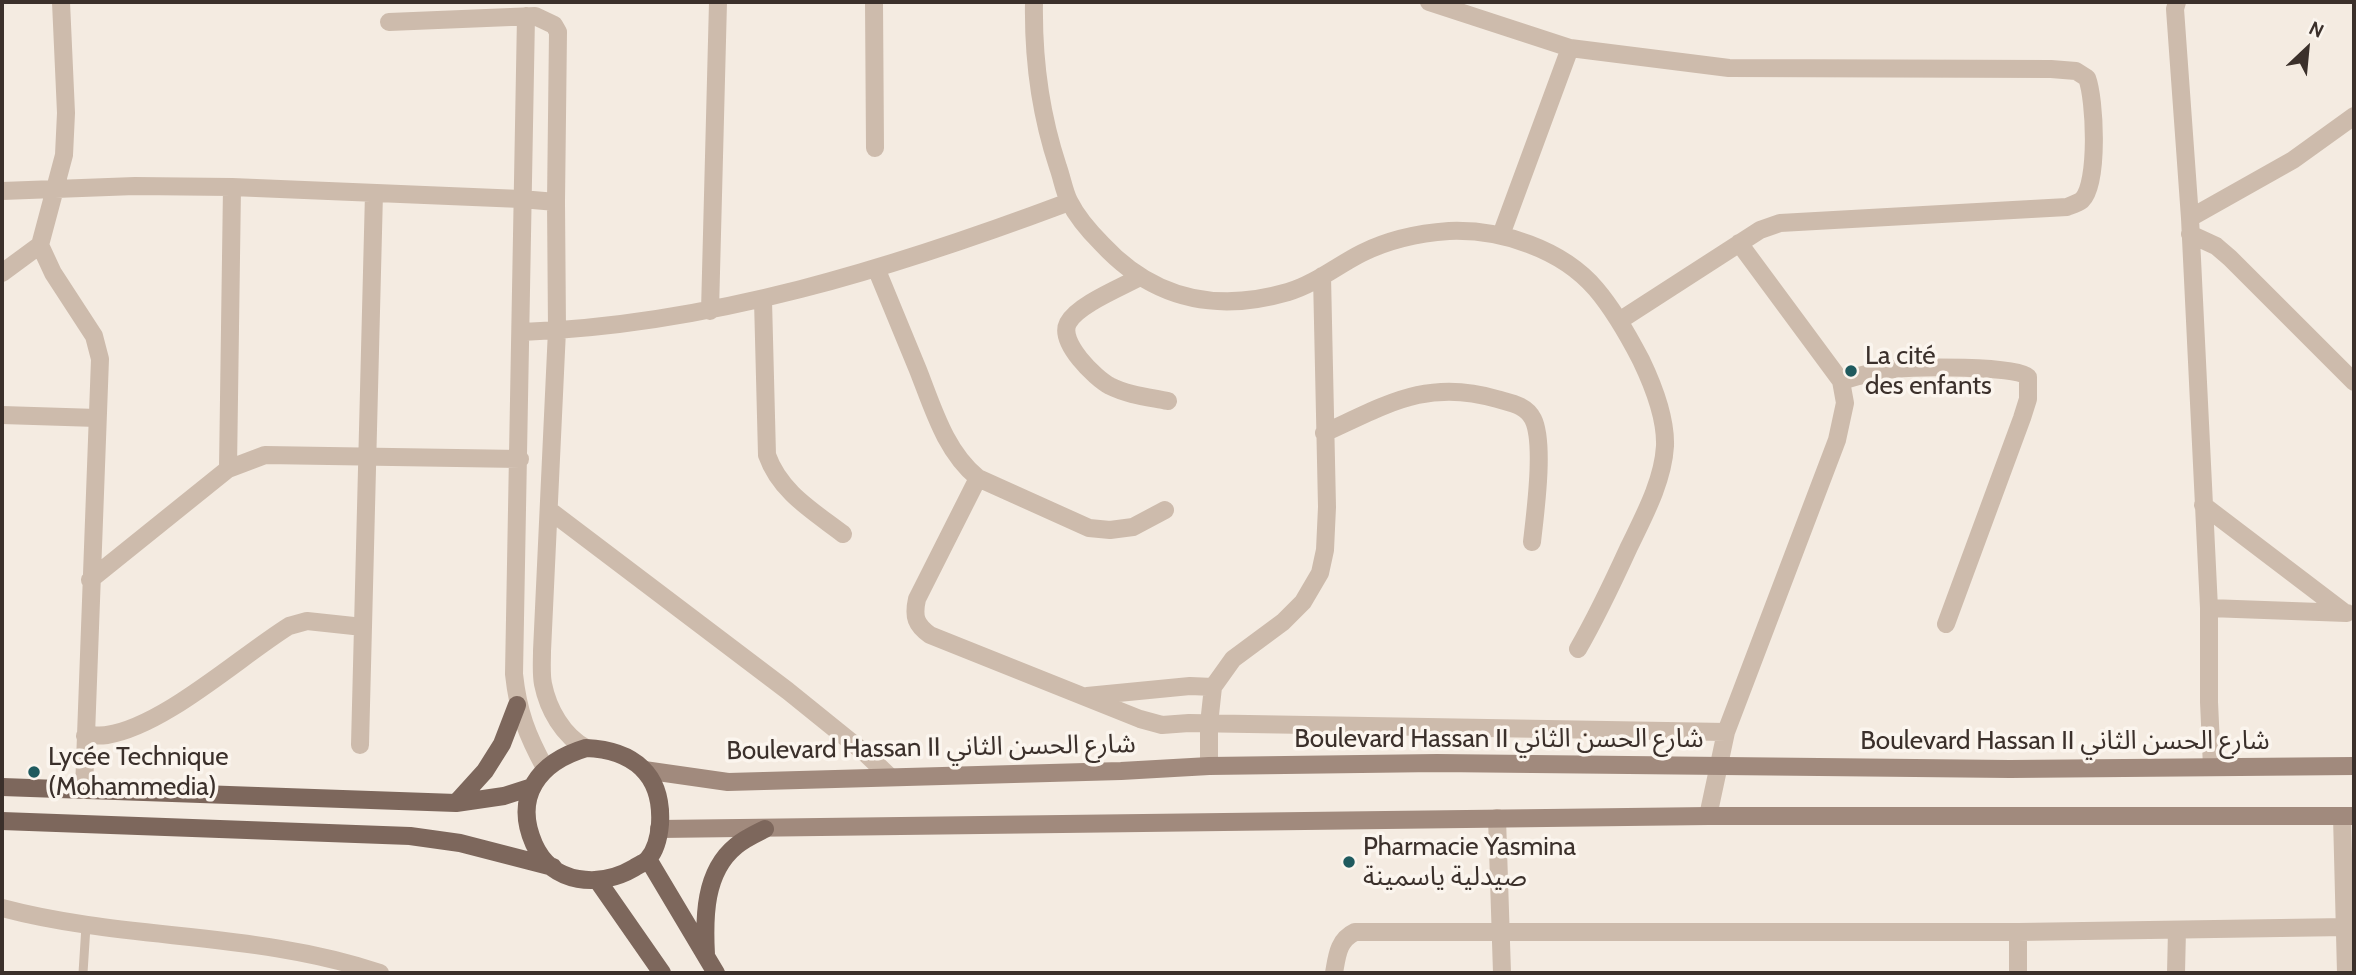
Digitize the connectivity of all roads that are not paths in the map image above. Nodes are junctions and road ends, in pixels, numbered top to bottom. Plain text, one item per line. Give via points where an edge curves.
1 (61, 2) edge
2 (718, 2) edge
3 (874, 2) edge
4 (1034, 2) edge
5 (1429, 2) edge
6 (2177, 2) edge
7 (526, 16) junction
8 (389, 22) dead end
9 (1570, 48) junction
10 (2354, 116) edge
11 (875, 148) dead end
12 (232, 187) junction
13 (55, 190) junction
14 (2, 191) edge
15 (374, 193) junction
16 (521, 198) junction
17 (555, 202) junction
18 (1069, 202) junction
19 (2190, 226) junction
20 (1501, 235) junction
21 (1739, 243) junction
22 (40, 245) junction
23 (876, 268) junction
24 (2, 273) edge
25 (1322, 276) junction
26 (1140, 277) junction
27 (763, 300) junction
28 (710, 311) junction
29 (1619, 321) junction
30 (557, 330) junction
31 (522, 331) junction
32 (1841, 381) junction
33 (2354, 382) edge
34 (1168, 401) dead end
35 (2, 415) edge
36 (97, 418) junction
37 (1324, 433) junction
38 (368, 456) junction
39 (520, 459) junction
40 (228, 469) junction
41 (978, 478) junction
42 (2203, 505) junction
43 (549, 510) junction
44 (1165, 510) dead end
45 (843, 534) dead end
46 (1532, 542) dead end
47 (90, 580) junction
48 (2209, 608) junction
49 (2349, 613) edge
50 (1946, 624) dead end
51 (363, 627) junction
52 (1578, 649) dead end
53 (1213, 687) junction
54 (1082, 696) junction
55 (517, 705) junction
56 (1209, 724) junction
57 (1726, 732) junction
58 (85, 736) junction
59 (360, 745) dead end
60 (586, 748) junction
61 (1209, 766) junction
62 (1718, 766) junction
63 (2354, 766) edge
64 (2212, 767) junction
65 (545, 768) junction
66 (644, 770) junction
67 (889, 776) junction
68 (2, 787) edge
69 (532, 787) junction
70 (84, 789) junction
71 (456, 803) junction
72 (1708, 816) junction
73 (2348, 816) edge
74 (1497, 818) junction
75 (2, 821) edge
76 (659, 829) junction
77 (765, 829) junction
78 (648, 859) junction
79 (2349, 864) edge
80 (553, 867) junction
81 (598, 881) junction
82 (2, 908) edge
83 (86, 926) junction
84 (2346, 927) junction
85 (1501, 930) junction
86 (2177, 930) junction
87 (2018, 932) junction
88 (706, 955) junction
89 (83, 973) edge
90 (380, 973) edge
91 (662, 973) edge
92 (716, 973) edge
93 (1334, 973) edge
94 (1502, 973) edge
95 (2018, 973) edge
96 (2176, 973) edge
97 (2346, 973) edge

1 - 13 street via 66,113 64,155
2 - 28 street
3 - 11 street
4 - 18 street via 1039,94
5 - 9 street
6 - 19 street
7 - 8 street
7 - 16 street
7 - 17 street via 546,20 558,32
9 - 20 street
9 - 21 street via 1729,68 2051,69 2076,71 2087,78 2093,100 2092,170 2086,194 2074,204 1780,223
10 - 19 street
12 - 13 street
12 - 15 street
12 - 40 street
13 - 14 street
13 - 22 street
15 - 16 street
15 - 38 street
16 - 17 street
16 - 31 street
17 - 30 street
18 - 23 street
18 - 26 street via 1115,258
19 - 33 street via 2230,258
19 - 42 street
20 - 25 street via 1451,231 1408,237 1364,252
20 - 29 street via 1572,266
21 - 29 street
21 - 32 street
22 - 24 street
22 - 36 street via 94,335 100,359
23 - 27 street
23 - 41 street via 952,450
25 - 26 street via 1291,291 1227,302 1166,291
25 - 37 street
26 - 34 street via 1082,309 1069,320 1066,337 1091,371 1109,385
27 - 28 street
27 - 45 street via 767,455 784,488
28 - 30 street
29 - 52 street via 1649,378 1665,445 1654,492
30 - 31 street
30 - 43 street
31 - 39 street
32 - 50 street via 1895,369 2000,369 2028,377 2022,418
32 - 57 street via 1846,402 1836,440
35 - 36 street
36 - 47 street
37 - 46 street via 1432,390 1485,395 1526,410 1538,441
37 - 53 street via 1327,507 1320,573 1303,602 1233,659
38 - 39 street
38 - 40 street via 265,455
38 - 51 street
39 - 55 street
40 - 47 street
41 - 44 street via 1089,528 1133,527
41 - 54 street via 917,600 916,621 930,635
42 - 48 street
42 - 49 street
43 - 60 street via 543,683 561,724
43 - 67 street via 788,691
47 - 58 street
48 - 49 street
48 - 64 street
51 - 58 street via 307,621 289,626 165,712 136,727
51 - 59 street
53 - 54 street
53 - 56 street
54 - 56 street via 1162,726
55 - 65 street
55 - 71 main road via 502,744
56 - 57 street
56 - 61 street
57 - 62 street
58 - 70 street
60 - 65 main road via 563,755
60 - 66 main road via 607,749
61 - 62 main road, Boulevard Hassan II شارع الحسن الثاني via 1498,762
61 - 67 main road, Boulevard Hassan II شارع الحسن الثاني
62 - 64 main road, Boulevard Hassan II شارع الحسن الثاني
62 - 72 street
63 - 64 main road, Boulevard Hassan II شارع الحسن الثاني
65 - 69 main road
66 - 67 main road, Boulevard Hassan II شارع الحسن الثاني via 728,782
66 - 76 main road via 655,788
68 - 70 main road
69 - 71 main road
69 - 80 main road via 528,831 537,851
70 - 71 main road
72 - 73 main road
72 - 74 main road
73 - 79 street
74 - 77 main road
74 - 85 street
75 - 80 main road via 410,836 460,843
76 - 77 main road
76 - 78 main road
77 - 88 main road via 735,846 716,872 704,920
78 - 81 main road via 618,877
78 - 88 main road
79 - 84 street
80 - 81 main road via 574,878
81 - 91 main road
82 - 83 street
83 - 89 lane
83 - 90 street via 278,947
84 - 86 street
84 - 97 street
85 - 87 street
85 - 93 street via 1355,932 1341,943
85 - 94 street
86 - 87 street
86 - 96 street
87 - 95 street
88 - 92 main road

